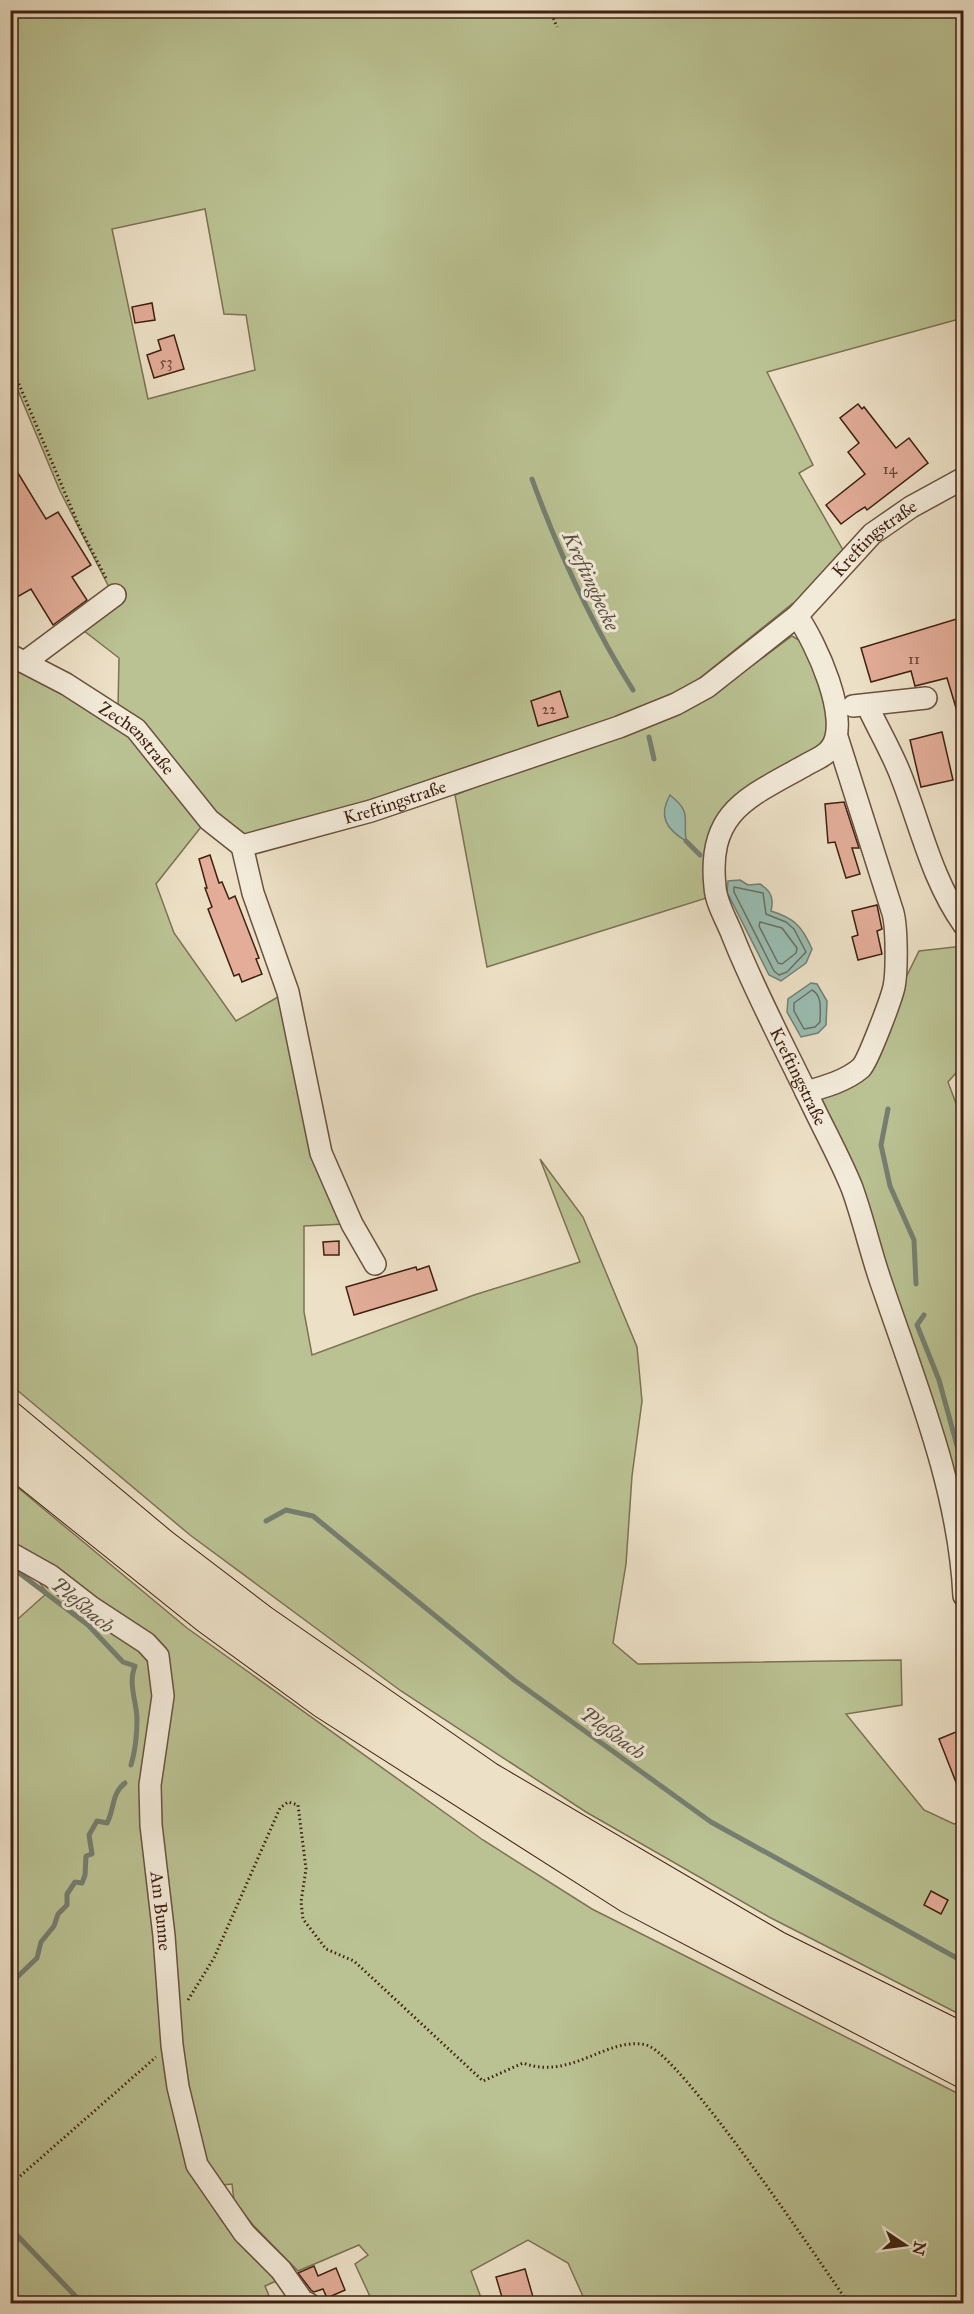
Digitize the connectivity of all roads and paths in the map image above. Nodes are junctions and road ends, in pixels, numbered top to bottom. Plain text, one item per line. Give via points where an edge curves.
1 (550, 10) edge
2 (557, 27) dead end
3 (10, 363) edge
4 (963, 478) edge
5 (115, 595) joint
6 (797, 616) junction
7 (18, 659) edge
8 (926, 698) dead end
9 (835, 705) junction
10 (867, 705) junction
11 (837, 737) junction
12 (242, 846) junction
13 (963, 925) edge
14 (806, 1092) junction
15 (375, 1264) dead end
16 (10, 1418) edge
17 (10, 1459) edge
18 (10, 1553) edge
19 (963, 1596) edge
20 (171, 2035) junction
21 (963, 2040) edge
22 (963, 2072) edge
23 (10, 2185) edge
24 (309, 2304) edge
25 (849, 2304) edge

1 - 2 path
3 - 5 path via 79,526
4 - 6 street, Kreftingstraße via 872,534
5 - 7 street
6 - 9 street via 812,637
6 - 12 street, Kreftingstraße via 707,687 676,704 370,811
7 - 12 street, Zechenstraße via 136,729 209,820
8 - 10 street
9 - 10 street
9 - 11 street
10 - 13 street via 900,774 934,873
11 - 14 street via 894,913 894,987 865,1064 843,1079
11 - 14 street, Kreftingstraße via 830,750 742,801 725,822 715,846 713,865 715,892 742,960
12 - 15 street via 253,893 288,992 321,1153 352,1224
14 - 19 street, Kreftingstraße via 852,1188 882,1287 917,1381 959,1541
16 - 21 highway via 162,1545 263,1622 488,1778 776,1947
17 - 22 highway via 207,1617 325,1703 629,1897
18 - 20 street, Am Bunne via 51,1576 146,1643 158,1656 163,1696 151,1774 151,1825
20 - 23 path via 127,2081
20 - 24 street, Am Bunne via 178,2087 197,2165 244,2233
20 - 25 path via 214,1958 280,1808 288,1802 298,1805 306,1869 301,1902 303,1919 326,1950 354,1961 483,2081 523,2063 555,2068 635,2043 654,2047 759,2174

